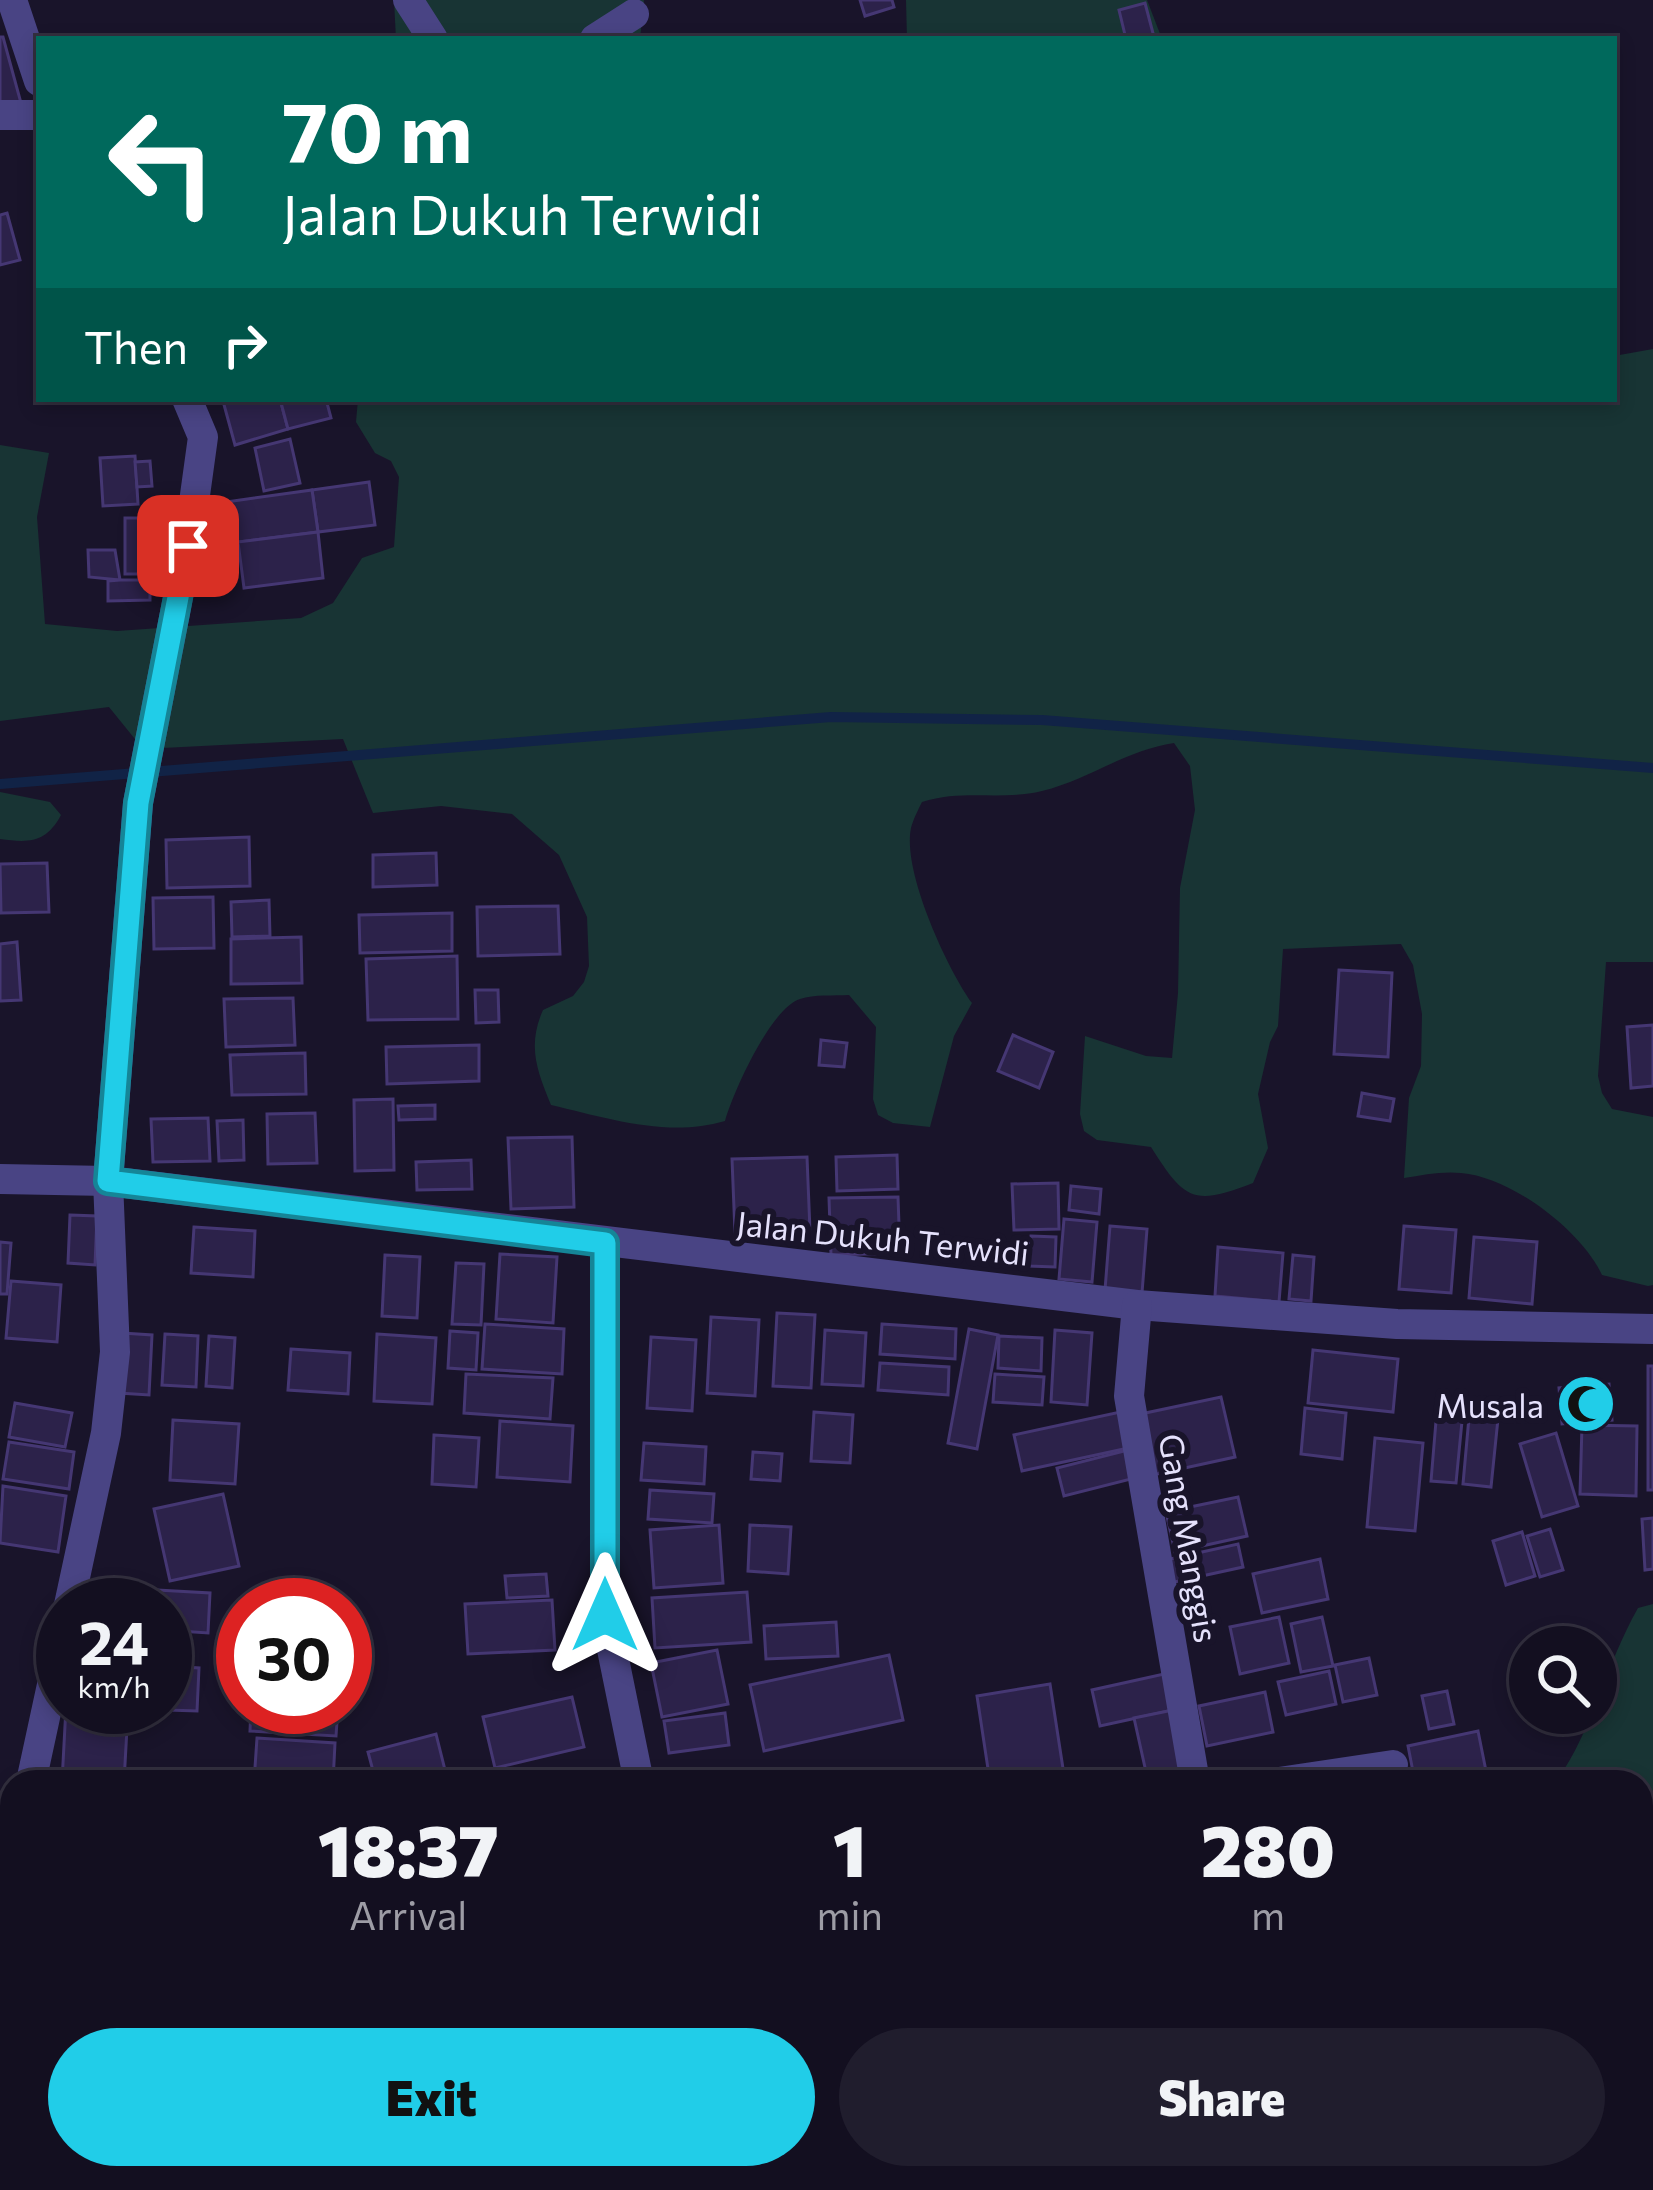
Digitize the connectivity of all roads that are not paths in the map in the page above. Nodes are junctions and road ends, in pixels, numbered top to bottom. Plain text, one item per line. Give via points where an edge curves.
1 (12, 0) edge
2 (408, 0) edge
3 (634, 14) dead end
4 (431, 36) edge
5 (600, 36) edge
6 (36, 71) edge
7 (0, 115) edge
8 (36, 115) edge
9 (188, 402) edge
10 (0, 1179) edge
11 (108, 1181) junction
12 (605, 1243) junction
13 (1137, 1305) junction
14 (1653, 1329) edge
15 (75, 1578) edge
16 (41, 1734) edge
17 (1393, 1765) dead end
18 (34, 1770) edge
19 (637, 1770) edge
20 (1193, 1770) edge
21 (1359, 1770) edge

1 - 6 street
2 - 4 street
3 - 5 street
7 - 8 street
9 - 11 street via 203,437 138,803
10 - 11 street, Jalan Dukuh Terwidi
11 - 12 street, Jalan Dukuh Terwidi
11 - 15 street via 115,1352
12 - 13 street, Jalan Dukuh Terwidi
12 - 19 street via 605,1615
13 - 14 street, Jalan Dukuh Terwidi via 1396,1324
13 - 20 street, Gang Manggis via 1129,1396
16 - 18 street
17 - 21 street

